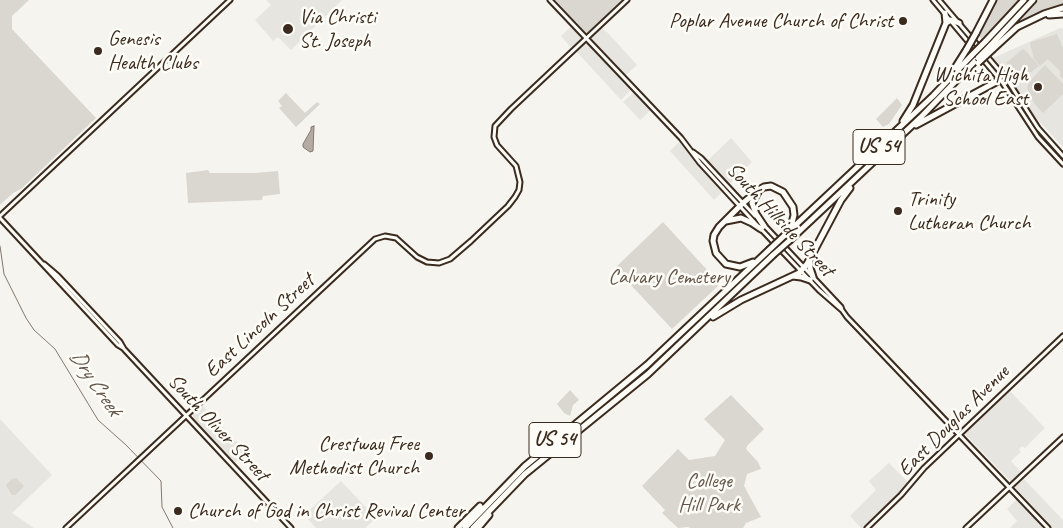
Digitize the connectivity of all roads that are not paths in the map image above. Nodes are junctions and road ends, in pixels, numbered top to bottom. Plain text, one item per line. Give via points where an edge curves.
1 (230, 0) edge
2 (550, 0) edge
3 (627, 0) edge
4 (933, 0) edge
5 (939, 0) edge
6 (989, 0) edge
7 (993, 0) edge
8 (1024, 0) edge
9 (1033, 0) edge
10 (1063, 8) edge
11 (945, 13) joint
12 (1063, 14) edge
13 (1036, 18) junction
14 (949, 21) junction
15 (982, 21) junction
16 (959, 23) junction
17 (586, 39) junction
18 (991, 48) junction
19 (1000, 79) junction
20 (932, 96) junction
21 (899, 137) junction
22 (888, 138) junction
23 (1063, 156) edge
24 (1063, 164) edge
25 (865, 170) junction
26 (759, 190) junction
27 (741, 205) junction
28 (0, 217) edge
29 (722, 224) junction
30 (763, 227) junction
31 (785, 235) junction
32 (760, 258) junction
33 (810, 260) junction
34 (802, 269) junction
35 (793, 276) junction
36 (811, 279) junction
37 (695, 331) junction
38 (1063, 336) edge
39 (186, 416) junction
40 (959, 434) junction
41 (1063, 436) edge
42 (1010, 487) junction
43 (496, 493) junction
44 (498, 500) junction
45 (66, 528) edge
46 (291, 528) edge
47 (458, 528) edge
48 (465, 528) edge
49 (473, 528) edge
50 (478, 528) edge
51 (866, 528) edge
52 (966, 528) edge
53 (1048, 528) edge

1 - 28 main road
2 - 17 main road, South Hillside Street
3 - 17 main road
4 - 11 main road
5 - 16 main road
6 - 15 highway
7 - 15 highway
8 - 20 highway, US 54, bridge
9 - 18 highway
10 - 13 highway
11 - 14 highway
12 - 13 highway
13 - 18 highway via 1017,27
14 - 16 highway
14 - 19 main road
14 - 22 highway via 914,105
15 - 20 highway, bridge via 958,65
16 - 19 main road
17 - 27 main road, South Hillside Street
17 - 39 main road, East Lincoln Street via 495,126 493,133 497,145 516,166 520,182 508,206 450,259 439,262 421,259 399,240 378,238
18 - 21 highway, US 54, bridge
19 - 21 highway
19 - 23 main road
19 - 24 main road via 1038,137
20 - 22 highway, US 54
21 - 25 highway, US 54
22 - 31 highway, US 54
25 - 33 highway via 841,200
25 - 37 highway, US 54, bridge
26 - 27 highway
26 - 30 highway via 753,198 753,208
26 - 31 highway via 771,186 790,200 794,215
27 - 29 highway
27 - 30 main road, South Hillside Street
28 - 39 main road, South Oliver Street
29 - 30 highway via 741,218
29 - 32 highway via 714,235 713,245 722,261 740,267
30 - 34 main road, South Hillside Street
31 - 32 highway, US 54, bridge
32 - 43 highway, US 54 via 647,366
33 - 34 highway
33 - 36 highway
34 - 35 highway
34 - 36 main road, South Hillside Street
35 - 36 highway
35 - 37 highway via 727,307
36 - 40 main road, South Hillside Street
37 - 44 highway, US 54
38 - 40 main road, East Douglas Avenue
39 - 45 main road, East Lincoln Street
39 - 46 main road, South Oliver Street
40 - 42 main road, South Hillside Street
40 - 51 main road, East Douglas Avenue
41 - 42 main road
42 - 52 main road
42 - 53 main road, South Hillside Street
43 - 47 highway
43 - 48 highway, US 54
44 - 49 highway, US 54
44 - 50 highway

